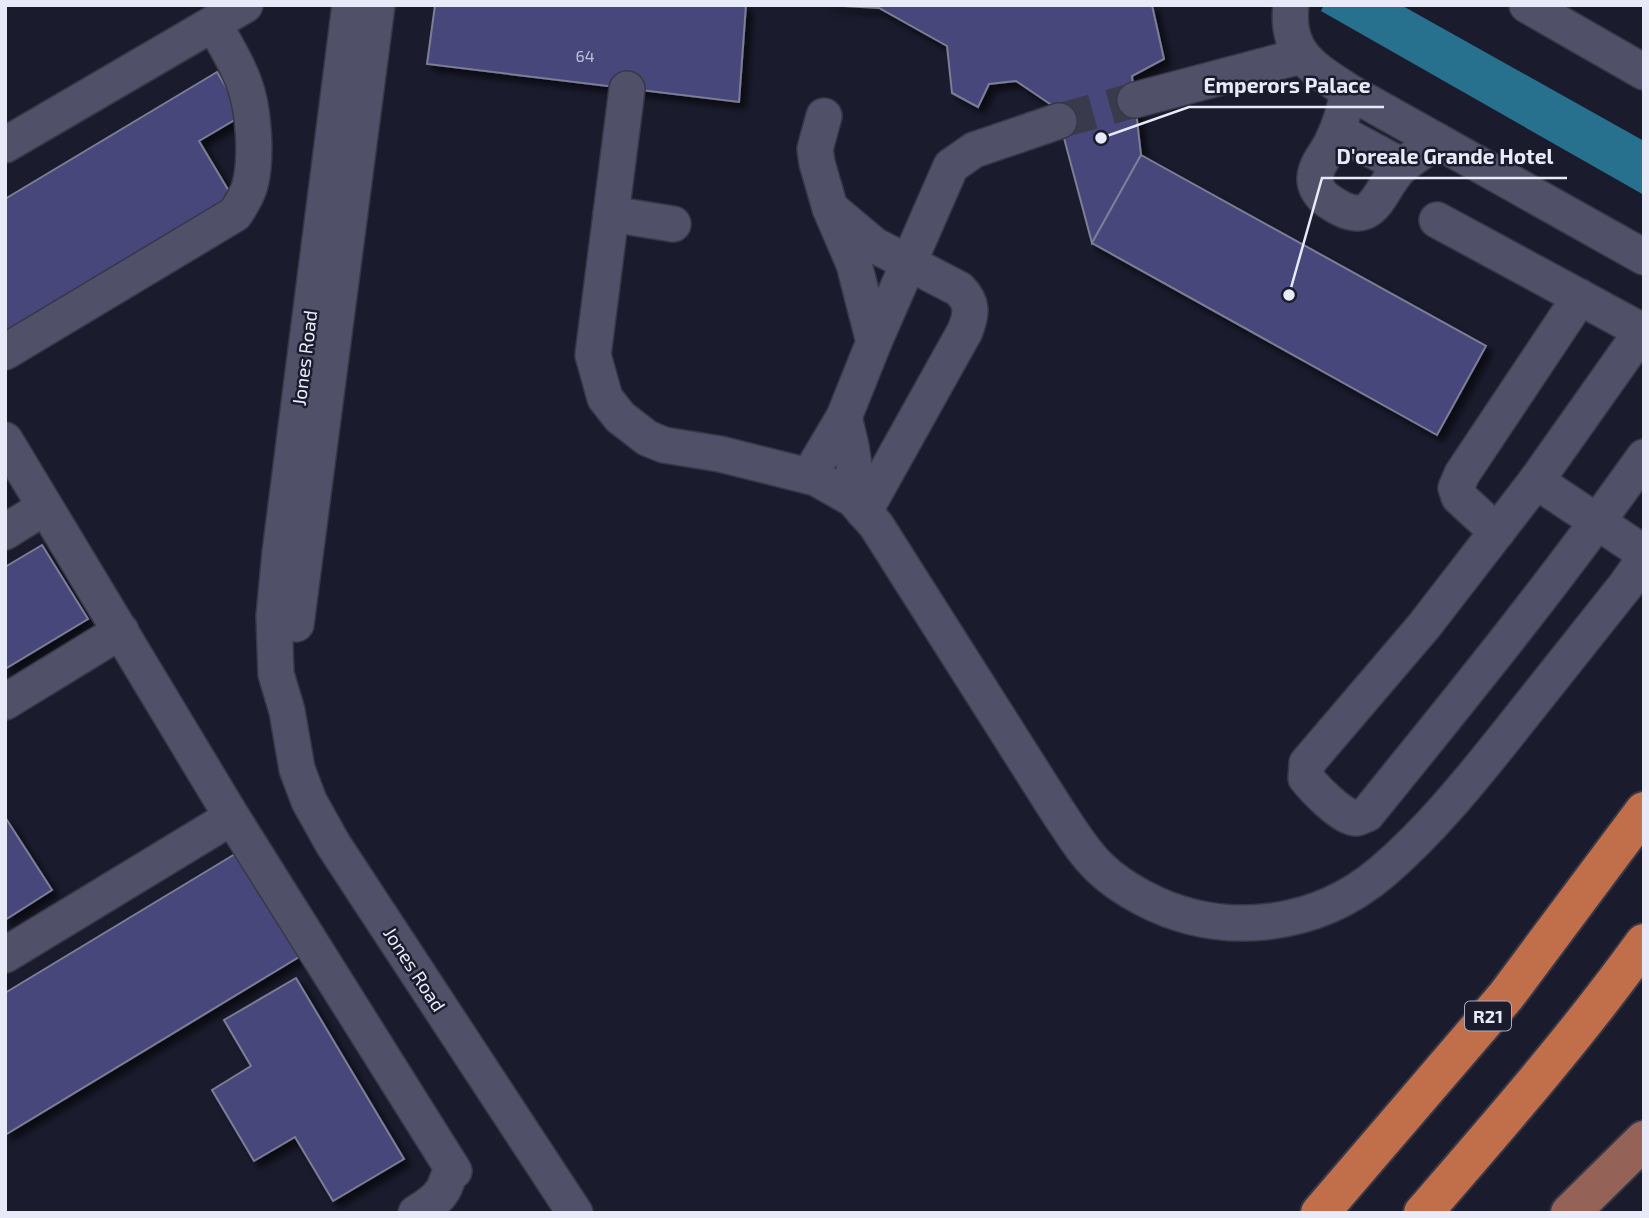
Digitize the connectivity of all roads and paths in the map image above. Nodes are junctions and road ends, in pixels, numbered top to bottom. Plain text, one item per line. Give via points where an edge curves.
1 (244, 5) edge
2 (350, 5) edge
3 (377, 5) edge
4 (1291, 5) edge
5 (1527, 5) edge
6 (214, 25) junction
7 (1301, 57) junction
8 (1644, 72) edge
9 (627, 89) dead end
10 (1348, 91) junction
11 (1135, 100) tunnel mouth
12 (824, 116) dead end
13 (1059, 121) tunnel mouth
14 (1337, 131) junction
15 (1437, 141) junction
16 (5, 145) edge
17 (1402, 166) junction
18 (830, 208) junction
19 (611, 214) junction
20 (1437, 220) dead end
21 (673, 224) dead end
22 (1644, 257) edge
23 (907, 263) junction
24 (1580, 298) junction
25 (1643, 331) edge
26 (874, 342) junction
27 (5, 352) edge
28 (844, 417) junction
29 (5, 440) edge
30 (1644, 457) edge
31 (809, 476) junction
32 (1536, 481) junction
33 (45, 507) junction
34 (862, 509) junction
35 (1598, 522) junction
36 (5, 532) edge
37 (1497, 532) junction
38 (1644, 556) edge
39 (121, 631) junction
40 (5, 702) edge
41 (287, 710) junction
42 (1644, 811) edge
43 (233, 817) junction
44 (1644, 943) edge
45 (5, 955) edge
46 (1644, 1140) edge
47 (416, 1213) edge
48 (575, 1213) edge
49 (1320, 1213) edge
50 (1423, 1213) edge
51 (1570, 1213) edge

1 - 6 street
2 - 41 street, Jones Road via 274,615 276,674
3 - 41 street, Jones Road
4 - 7 street via 1293,34
5 - 8 street
6 - 16 street
6 - 27 street via 245,84 251,110 253,165 244,200 234,214
7 - 10 street
7 - 11 street
9 - 19 street
10 - 14 street
10 - 15 street
12 - 18 street via 815,149
13 - 23 street via 958,159 947,173
14 - 17 street
14 - 17 street via 1317,167 1315,183 1322,198 1334,206 1358,213 1371,209
15 - 17 street
15 - 22 street
18 - 23 street via 874,245
18 - 26 street via 854,264
19 - 21 street
19 - 31 street via 593,355 605,398 631,428 664,445
20 - 24 street
23 - 26 street
23 - 34 street via 959,289 972,307 970,319
24 - 25 street
24 - 37 street via 1456,488 1459,497
25 - 32 street
26 - 28 street
28 - 31 street
28 - 34 street
29 - 33 street
30 - 35 street
31 - 34 street via 843,492
32 - 35 street
32 - 37 street
33 - 36 street
33 - 39 street
34 - 38 street via 1087,854 1136,894 1161,907 1213,922 1282,921 1310,913 1382,873 1457,797 1626,585
35 - 37 street via 1367,814 1346,815 1306,778 1307,763
35 - 38 street
39 - 40 street
39 - 43 street
41 - 48 street, Jones Road via 297,769 333,844
42 - 49 highway, R21 via 1506,996
43 - 45 street
43 - 47 street via 454,1171 447,1175 436,1199
44 - 50 highway
46 - 51 main road

